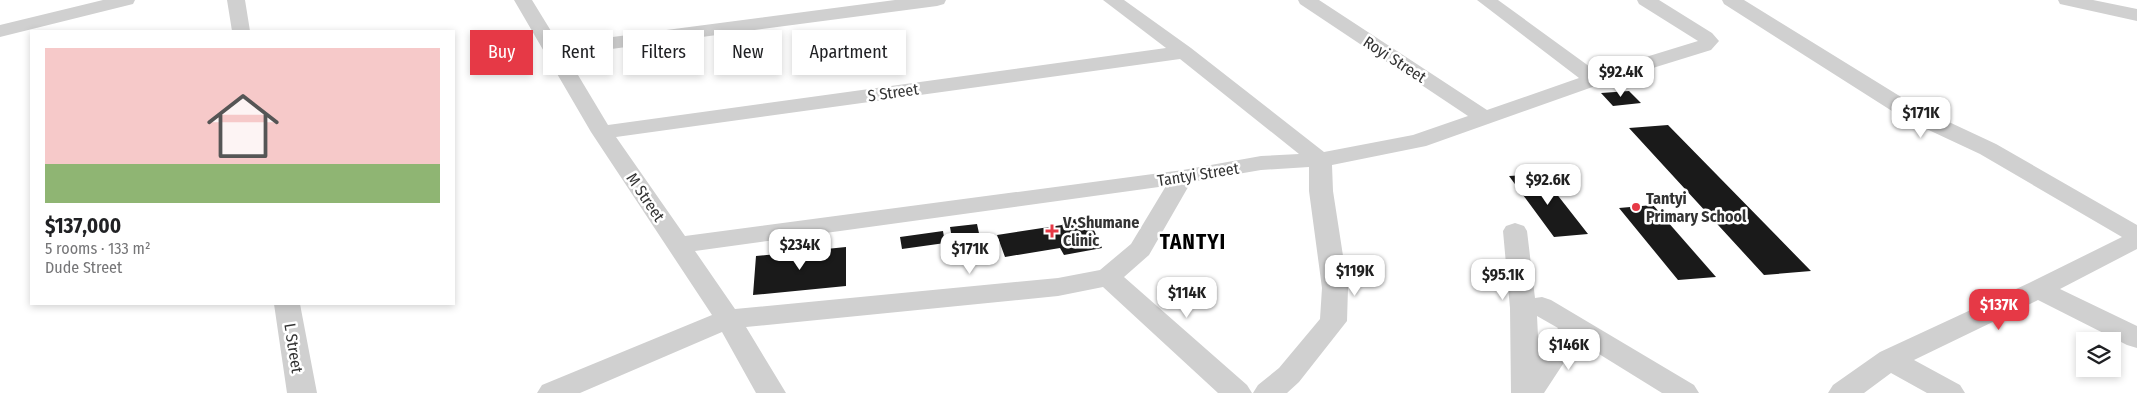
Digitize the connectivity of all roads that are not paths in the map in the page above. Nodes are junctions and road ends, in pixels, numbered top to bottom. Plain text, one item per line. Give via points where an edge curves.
1 (126, 0) edge
2 (236, 0) edge
3 (523, 0) edge
4 (937, 0) edge
5 (1112, 0) edge
6 (1307, 0) edge
7 (1486, 0) edge
8 (1646, 0) edge
9 (1731, 0) edge
10 (2067, 0) edge
11 (2137, 15) edge
12 (241, 30) edge
13 (0, 31) edge
14 (543, 33) edge
15 (613, 42) edge
16 (1184, 52) junction
17 (568, 75) edge
18 (1594, 80) junction
19 (1484, 117) junction
20 (602, 132) junction
21 (1320, 160) junction
22 (1183, 177) junction
23 (1515, 231) dead end
24 (2137, 235) edge
25 (2137, 239) edge
26 (678, 245) junction
27 (1108, 277) junction
28 (2038, 289) junction
29 (287, 305) edge
30 (1523, 308) junction
31 (728, 319) junction
32 (1574, 325) junction
33 (2137, 338) edge
34 (1890, 359) junction
35 (302, 393) edge
36 (552, 393) edge
37 (771, 393) edge
38 (1237, 393) edge
39 (1268, 393) edge
40 (1528, 393) edge
41 (1684, 393) edge
42 (1843, 393) edge
43 (1950, 393) edge

1 - 13 street
2 - 12 street
3 - 14 street, M Street
4 - 15 street
5 - 16 street
6 - 19 street, Royi Street
7 - 18 street
8 - 18 street, Tantyi Street via 1709,41 1704,46
9 - 24 street via 1911,113 1988,149
10 - 11 street
16 - 20 street, S Street
16 - 21 street
17 - 20 street, M Street
18 - 19 street, Tantyi Street
19 - 21 street, Tantyi Street via 1418,141
20 - 26 street, M Street
21 - 22 street, Tantyi Street via 1261,163
21 - 39 street via 1321,191 1335,288 1333,321 1289,375
22 - 26 street, Tantyi Street
22 - 27 street via 1140,249
23 - 30 street
25 - 28 street
26 - 31 street, M Street
27 - 31 street via 1058,287
27 - 38 street
28 - 33 street
28 - 34 street
29 - 35 street, L Street
30 - 32 street via 1542,306
30 - 40 street
31 - 36 street
31 - 37 street, M Street
32 - 40 street
32 - 41 street
34 - 42 street
34 - 43 street

